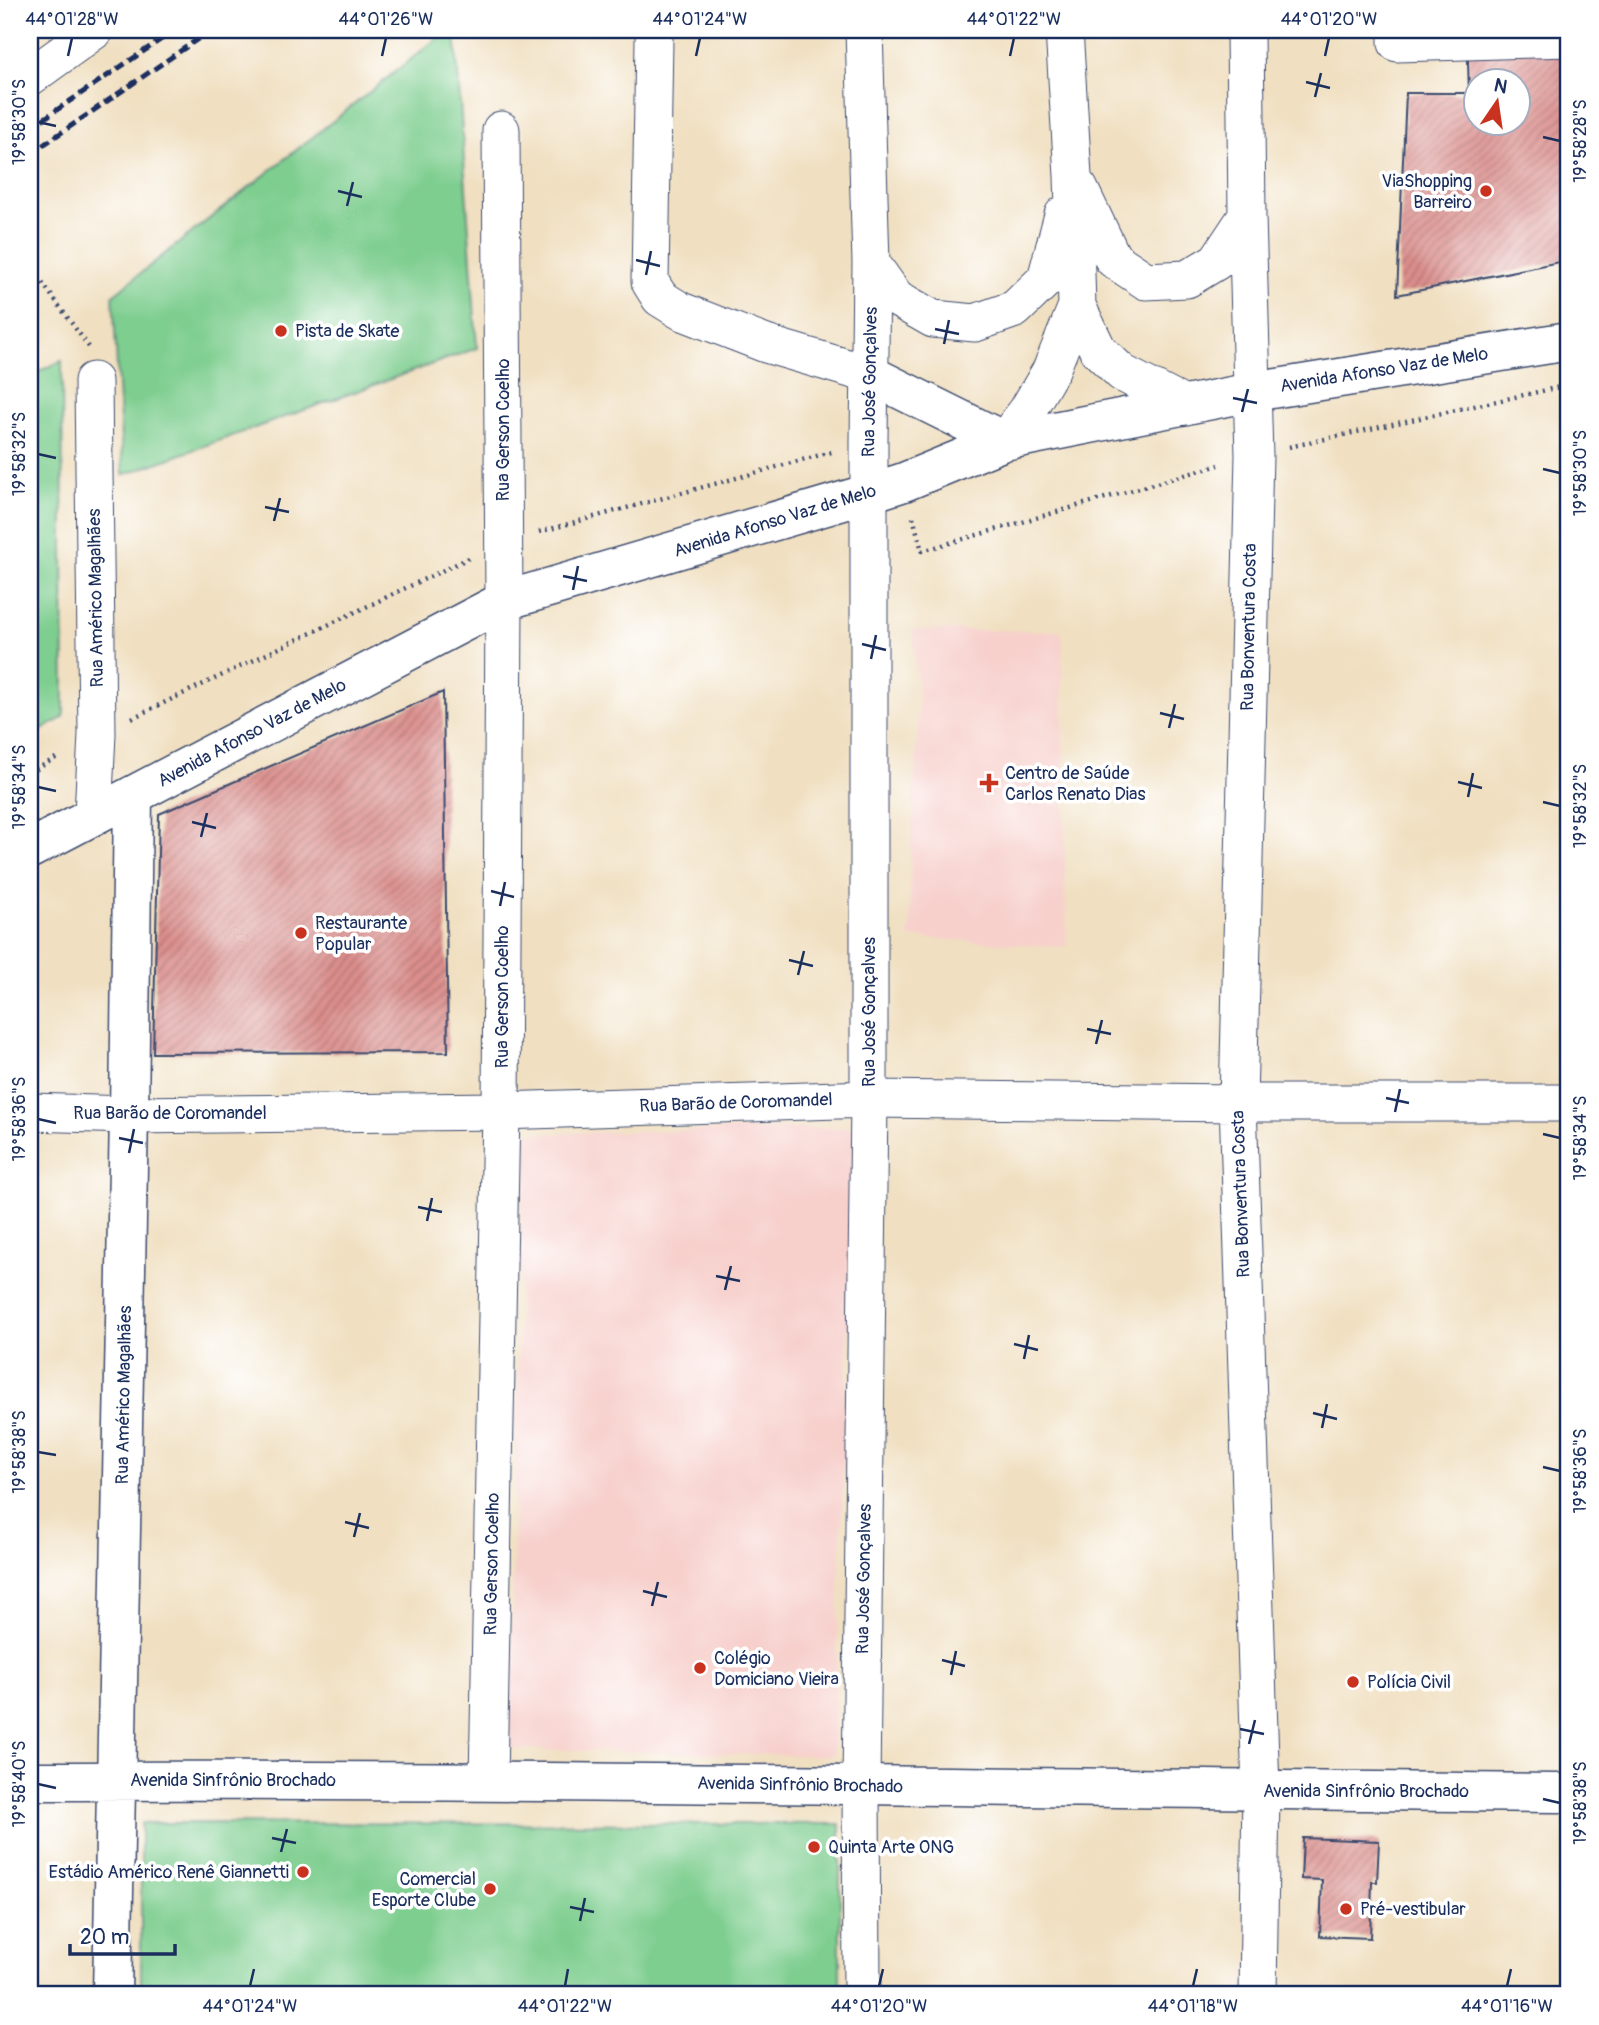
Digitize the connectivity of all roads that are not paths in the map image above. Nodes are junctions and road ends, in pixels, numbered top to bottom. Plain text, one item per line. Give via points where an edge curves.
1 (95, 30) edge
2 (864, 30) edge
3 (1064, 30) edge
4 (1245, 30) edge
5 (1397, 30) edge
6 (1569, 38) edge
7 (654, 39) dead end
8 (30, 77) edge
9 (501, 130) dead end
10 (1073, 176) junction
11 (1247, 216) junction
12 (871, 263) junction
13 (1077, 306) junction
14 (1569, 341) edge
15 (94, 367) road end
16 (871, 375) junction
17 (1252, 392) junction
18 (1186, 405) junction
19 (1004, 441) junction
20 (870, 493) junction
21 (504, 601) junction
22 (133, 795) junction
23 (93, 816) junction
24 (30, 849) edge
25 (869, 1099) junction
26 (1238, 1102) junction
27 (1569, 1103) edge
28 (501, 1111) junction
29 (30, 1112) edge
30 (129, 1115) junction
31 (116, 1780) junction
32 (488, 1780) junction
33 (30, 1781) edge
34 (861, 1786) junction
35 (1261, 1790) junction
36 (1569, 1793) edge
37 (112, 1995) edge
38 (862, 1995) edge
39 (1258, 1995) edge

1 - 8 street
2 - 12 street, Rua José Gonçalves
3 - 10 street
4 - 11 street
5 - 6 street via 1397,43
7 - 16 street via 650,282 660,298 681,311 766,344
9 - 21 street, Rua Gerson Coelho
10 - 11 street via 1113,259 1146,281 1187,279 1217,261
10 - 12 street via 1046,279 1015,309 975,323 933,319 896,298
10 - 13 street
11 - 17 street
12 - 16 street, Rua José Gonçalves
13 - 18 street via 1098,350 1122,373
13 - 19 street via 1051,370
14 - 17 main road, Avenida Afonso Vaz de Melo
15 - 23 street, Rua Américo Magalhães via 97,734
16 - 19 main road
16 - 20 street, Rua José Gonçalves
17 - 18 main road, Avenida Afonso Vaz de Melo
17 - 26 street, Rua Bonventura Costa
18 - 19 main road, Avenida Afonso Vaz de Melo
19 - 20 main road, Avenida Afonso Vaz de Melo
20 - 21 main road, Avenida Afonso Vaz de Melo
20 - 25 street, Rua José Gonçalves
21 - 22 main road, Avenida Afonso Vaz de Melo
21 - 28 street, Rua Gerson Coelho
22 - 23 main road, Avenida Afonso Vaz de Melo
22 - 30 main road, Rua Américo Magalhães
23 - 24 main road, Avenida Afonso Vaz de Melo
25 - 26 street, Rua Barão de Coromandel
25 - 28 street, Rua Barão de Coromandel
25 - 34 street, Rua José Gonçalves
26 - 27 street, Rua Barão de Coromandel
26 - 35 street, Rua Bonventura Costa
28 - 30 street, Rua Barão de Coromandel
28 - 32 street, Rua Gerson Coelho
29 - 30 street, Rua Barão de Coromandel
30 - 31 main road, Rua Américo Magalhães
31 - 32 main road, Avenida Sinfrônio Brochado
31 - 33 main road, Avenida Sinfrônio Brochado
31 - 37 main road, Rua Américo Magalhães
32 - 34 main road, Avenida Sinfrônio Brochado
34 - 35 main road, Avenida Sinfrônio Brochado
34 - 38 street, Rua José Gonçalves
35 - 36 main road, Avenida Sinfrônio Brochado
35 - 39 street, Rua Bonventura Costa

